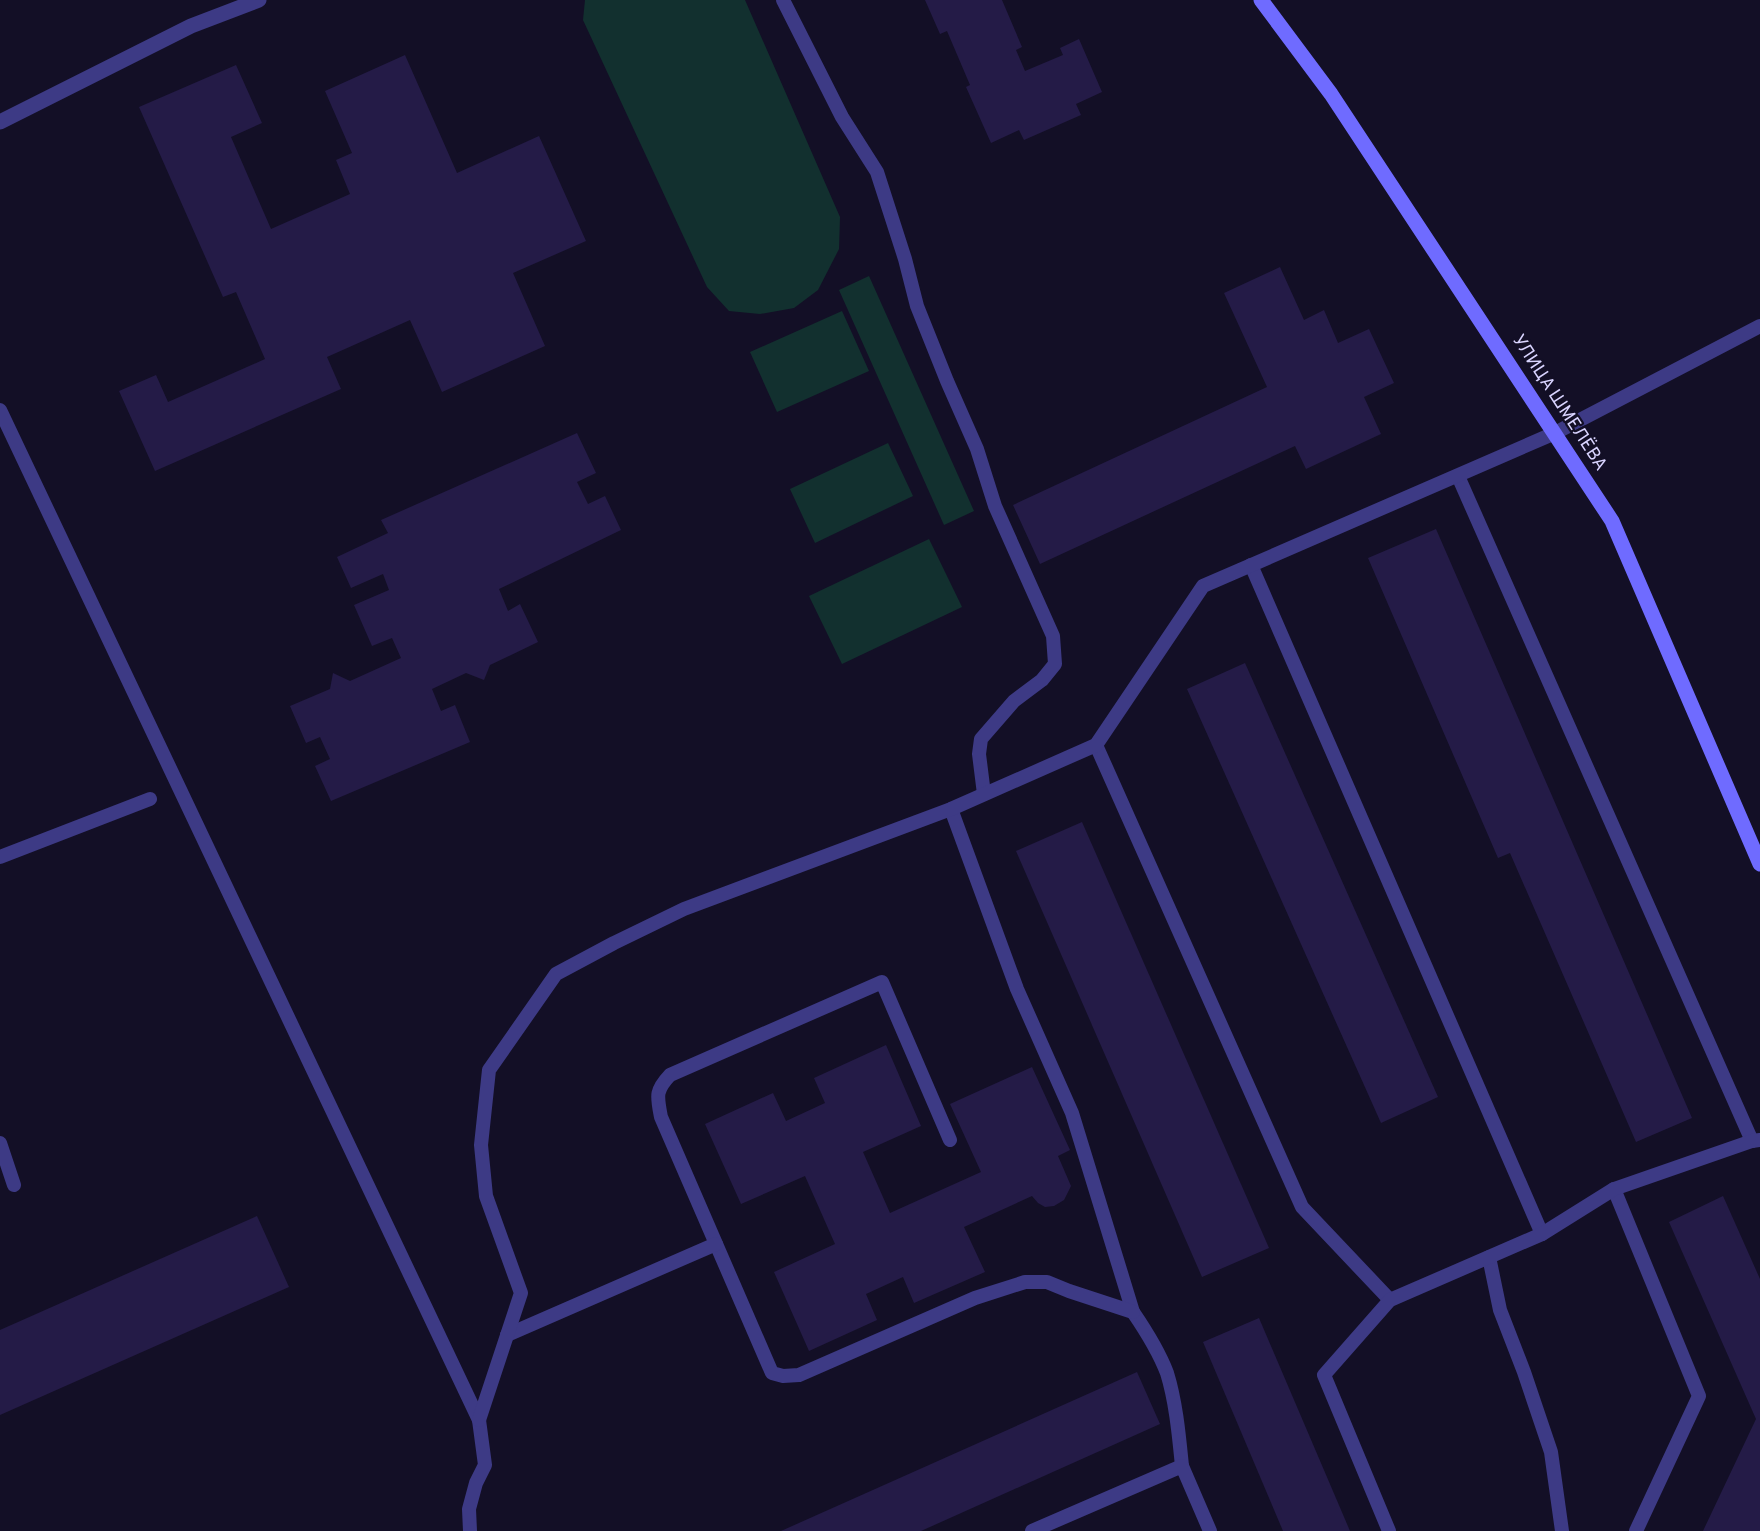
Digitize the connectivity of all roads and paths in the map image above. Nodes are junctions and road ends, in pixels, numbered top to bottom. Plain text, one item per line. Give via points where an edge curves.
1 (259, 0) edge
2 (783, 0) edge
3 (1261, 0) edge
4 (0, 122) edge
5 (1760, 326) edge
6 (0, 410) edge
7 (1555, 434) junction
8 (1458, 476) junction
9 (1251, 565) junction
10 (1096, 745) junction
11 (984, 794) junction
12 (150, 799) dead end
13 (951, 809) junction
14 (0, 857) edge
15 (1760, 864) edge
16 (950, 1140) dead end
17 (1756, 1141) edge
18 (0, 1143) edge
19 (14, 1185) dead end
20 (1614, 1189) junction
21 (1542, 1234) junction
22 (716, 1244) junction
23 (1489, 1257) junction
24 (1390, 1300) junction
25 (1133, 1312) junction
26 (507, 1335) junction
27 (479, 1420) junction
28 (1182, 1466) junction
29 (470, 1531) edge
30 (1032, 1531) edge
31 (1210, 1531) edge
32 (1389, 1531) edge
33 (1562, 1531) edge
34 (1636, 1531) edge

1 - 4 street via 191,26
2 - 11 lane via 842,117 877,172 917,306 977,449 995,506 1053,636 1055,664 1014,701 981,739
3 - 7 main road, УЛИЦА ШМЕЛЁВА via 1331,94
5 - 7 lane
6 - 27 lane
7 - 8 lane
7 - 15 main road, УЛИЦА ШМЕЛЁВА via 1612,521
8 - 9 lane
8 - 17 lane
9 - 10 lane via 1203,586
9 - 21 lane
10 - 11 lane
10 - 24 lane via 1302,1208
11 - 13 lane
12 - 14 lane
13 - 25 lane via 1017,989 1072,1113
13 - 26 lane via 684,909 556,974 489,1070 481,1145 486,1196 521,1293
16 - 22 lane via 882,982 670,1075 660,1086 661,1117
17 - 20 lane
18 - 19 lane
20 - 21 lane
20 - 34 lane via 1699,1396
21 - 23 lane
22 - 25 lane via 772,1373 783,1376 799,1375 975,1298 1025,1282 1047,1282
22 - 26 lane
23 - 24 lane
23 - 33 lane via 1500,1310 1551,1452
24 - 32 lane via 1324,1375
25 - 28 lane via 1167,1373 1179,1428
26 - 27 lane
27 - 29 lane via 485,1466 469,1509
28 - 30 lane
28 - 31 lane

